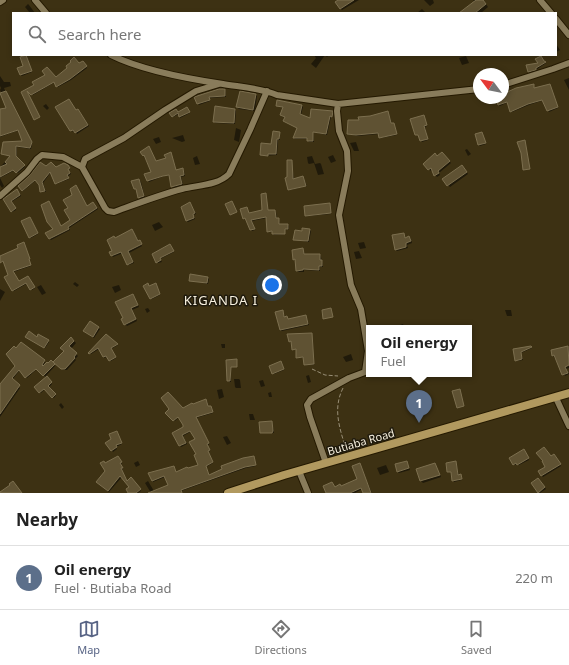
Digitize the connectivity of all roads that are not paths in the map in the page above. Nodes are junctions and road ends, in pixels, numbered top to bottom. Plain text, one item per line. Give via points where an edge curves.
1 (3, 0) edge
2 (35, 0) edge
3 (540, 0) edge
4 (0, 2) edge
5 (45, 12) edge
6 (550, 12) edge
7 (557, 20) edge
8 (569, 35) edge
9 (114, 56) edge
10 (569, 63) edge
11 (509, 83) edge
12 (219, 84) junction
13 (473, 90) edge
14 (267, 91) junction
15 (338, 104) junction
16 (82, 167) junction
17 (0, 196) edge
18 (366, 339) edge
19 (366, 365) edge
20 (569, 393) edge
21 (556, 398) junction
22 (569, 426) edge
23 (326, 463) junction
24 (299, 471) junction
25 (228, 493) edge
26 (308, 493) edge

1 - 4 street
2 - 5 street
3 - 6 street
7 - 8 street
9 - 12 street via 161,72
10 - 11 street
12 - 14 street
12 - 16 street via 196,91 124,138 85,159
13 - 15 street
14 - 15 street
14 - 16 street via 229,174 218,181 181,189 114,212 105,208
15 - 18 street via 339,131 346,151 348,171 339,215 351,285 361,310
16 - 17 street via 63,157 42,155
19 - 23 street via 365,372 311,399 307,405
20 - 21 main road, Butiaba Road
21 - 22 street
21 - 23 main road, Butiaba Road
23 - 24 main road, Butiaba Road
24 - 25 main road, Butiaba Road
24 - 26 street

